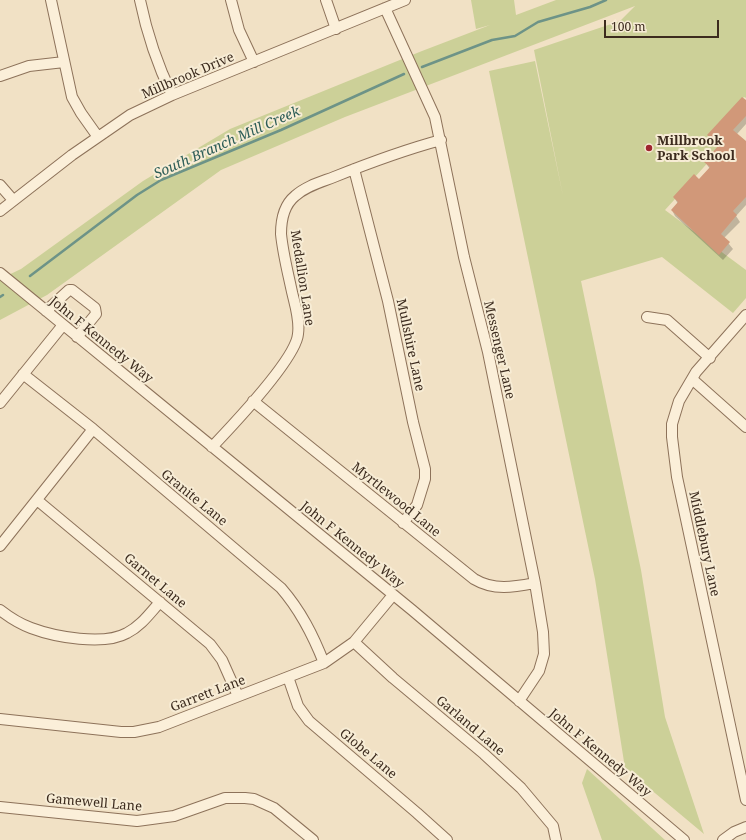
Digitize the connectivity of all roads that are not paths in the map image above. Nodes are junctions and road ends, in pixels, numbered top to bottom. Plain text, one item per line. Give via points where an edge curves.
1 (51, 0) edge
2 (140, 0) edge
3 (231, 0) edge
4 (326, 0) edge
5 (405, 0) edge
6 (385, 8) junction
7 (336, 29) junction
8 (64, 62) junction
9 (254, 62) junction
10 (0, 76) edge
11 (172, 95) junction
12 (98, 137) junction
13 (441, 140) junction
14 (354, 169) junction
15 (0, 185) edge
16 (13, 200) junction
17 (0, 211) edge
18 (0, 273) edge
19 (46, 312) junction
20 (746, 315) edge
21 (647, 317) dead end
22 (63, 325) junction
23 (77, 337) junction
24 (710, 358) junction
25 (23, 374) junction
26 (692, 379) junction
27 (253, 401) junction
28 (0, 403) edge
29 (746, 427) edge
30 (93, 429) junction
31 (212, 447) junction
32 (37, 500) junction
33 (403, 523) junction
34 (0, 546) edge
35 (536, 583) junction
36 (393, 595) junction
37 (160, 602) junction
38 (0, 610) edge
39 (354, 642) junction
40 (324, 663) junction
41 (288, 677) junction
42 (238, 696) junction
43 (519, 701) junction
44 (0, 719) edge
45 (746, 800) edge
46 (0, 807) edge
47 (746, 827) edge
48 (312, 840) edge
49 (447, 840) edge
50 (556, 840) edge
51 (684, 840) edge
52 (723, 840) edge

1 - 8 street
2 - 11 street via 155,59
3 - 9 street via 239,30
4 - 7 street
5 - 6 street, Millbrook Drive
6 - 7 street, Millbrook Drive
6 - 13 street, Messenger Lane via 431,104
7 - 9 street, Millbrook Drive
8 - 10 street via 29,66
8 - 12 street via 72,96
9 - 11 street, Millbrook Drive
11 - 12 street, Millbrook Drive via 130,115
12 - 16 street, Millbrook Drive
13 - 14 street, Medallion Lane via 396,152
13 - 35 street, Messenger Lane via 464,257 488,352
14 - 27 street, Medallion Lane via 303,190 286,208 281,223 281,234 298,314 298,334 291,353
14 - 33 street, Mullshire Lane via 388,301 425,469 425,480 417,504
15 - 16 street
16 - 17 street, Millbrook Drive
18 - 19 street, John F Kennedy Way
19 - 22 street, John F Kennedy Way
19 - 23 street via 69,290 95,308 96,314
20 - 24 street, Middlebury Lane
21 - 24 street via 667,320
22 - 23 street, John F Kennedy Way
22 - 25 street
23 - 31 street, John F Kennedy Way
24 - 26 street, Middlebury Lane
25 - 28 street
25 - 30 street, Granite Lane
26 - 29 street
26 - 45 street, Middlebury Lane via 675,412 672,424 672,450
27 - 31 street, Medallion Lane
27 - 33 street, Myrtlewood Lane
30 - 32 street
30 - 40 street, Granite Lane via 281,588 306,622
31 - 36 street, John F Kennedy Way
32 - 34 street
32 - 37 street, Garnet Lane
33 - 35 street, Myrtlewood Lane via 466,574 484,585 513,588
35 - 43 street, Messenger Lane via 544,654 539,671
36 - 39 street, Garrett Lane
36 - 43 street, John F Kennedy Way
37 - 38 street via 126,634 108,639 88,639 42,632 22,624
37 - 42 street, Garnet Lane via 210,644 222,660
39 - 40 street, Garrett Lane
39 - 50 street, Garland Lane via 521,788 553,826
40 - 41 street, Garrett Lane
41 - 42 street, Garrett Lane
41 - 49 street, Globe Lane via 298,706 315,728
42 - 44 street, Garrett Lane via 172,723 134,732
43 - 51 street, John F Kennedy Way
46 - 48 street, Gamewell Lane via 111,820 150,820 186,813 225,798 245,798 274,808
47 - 52 street

